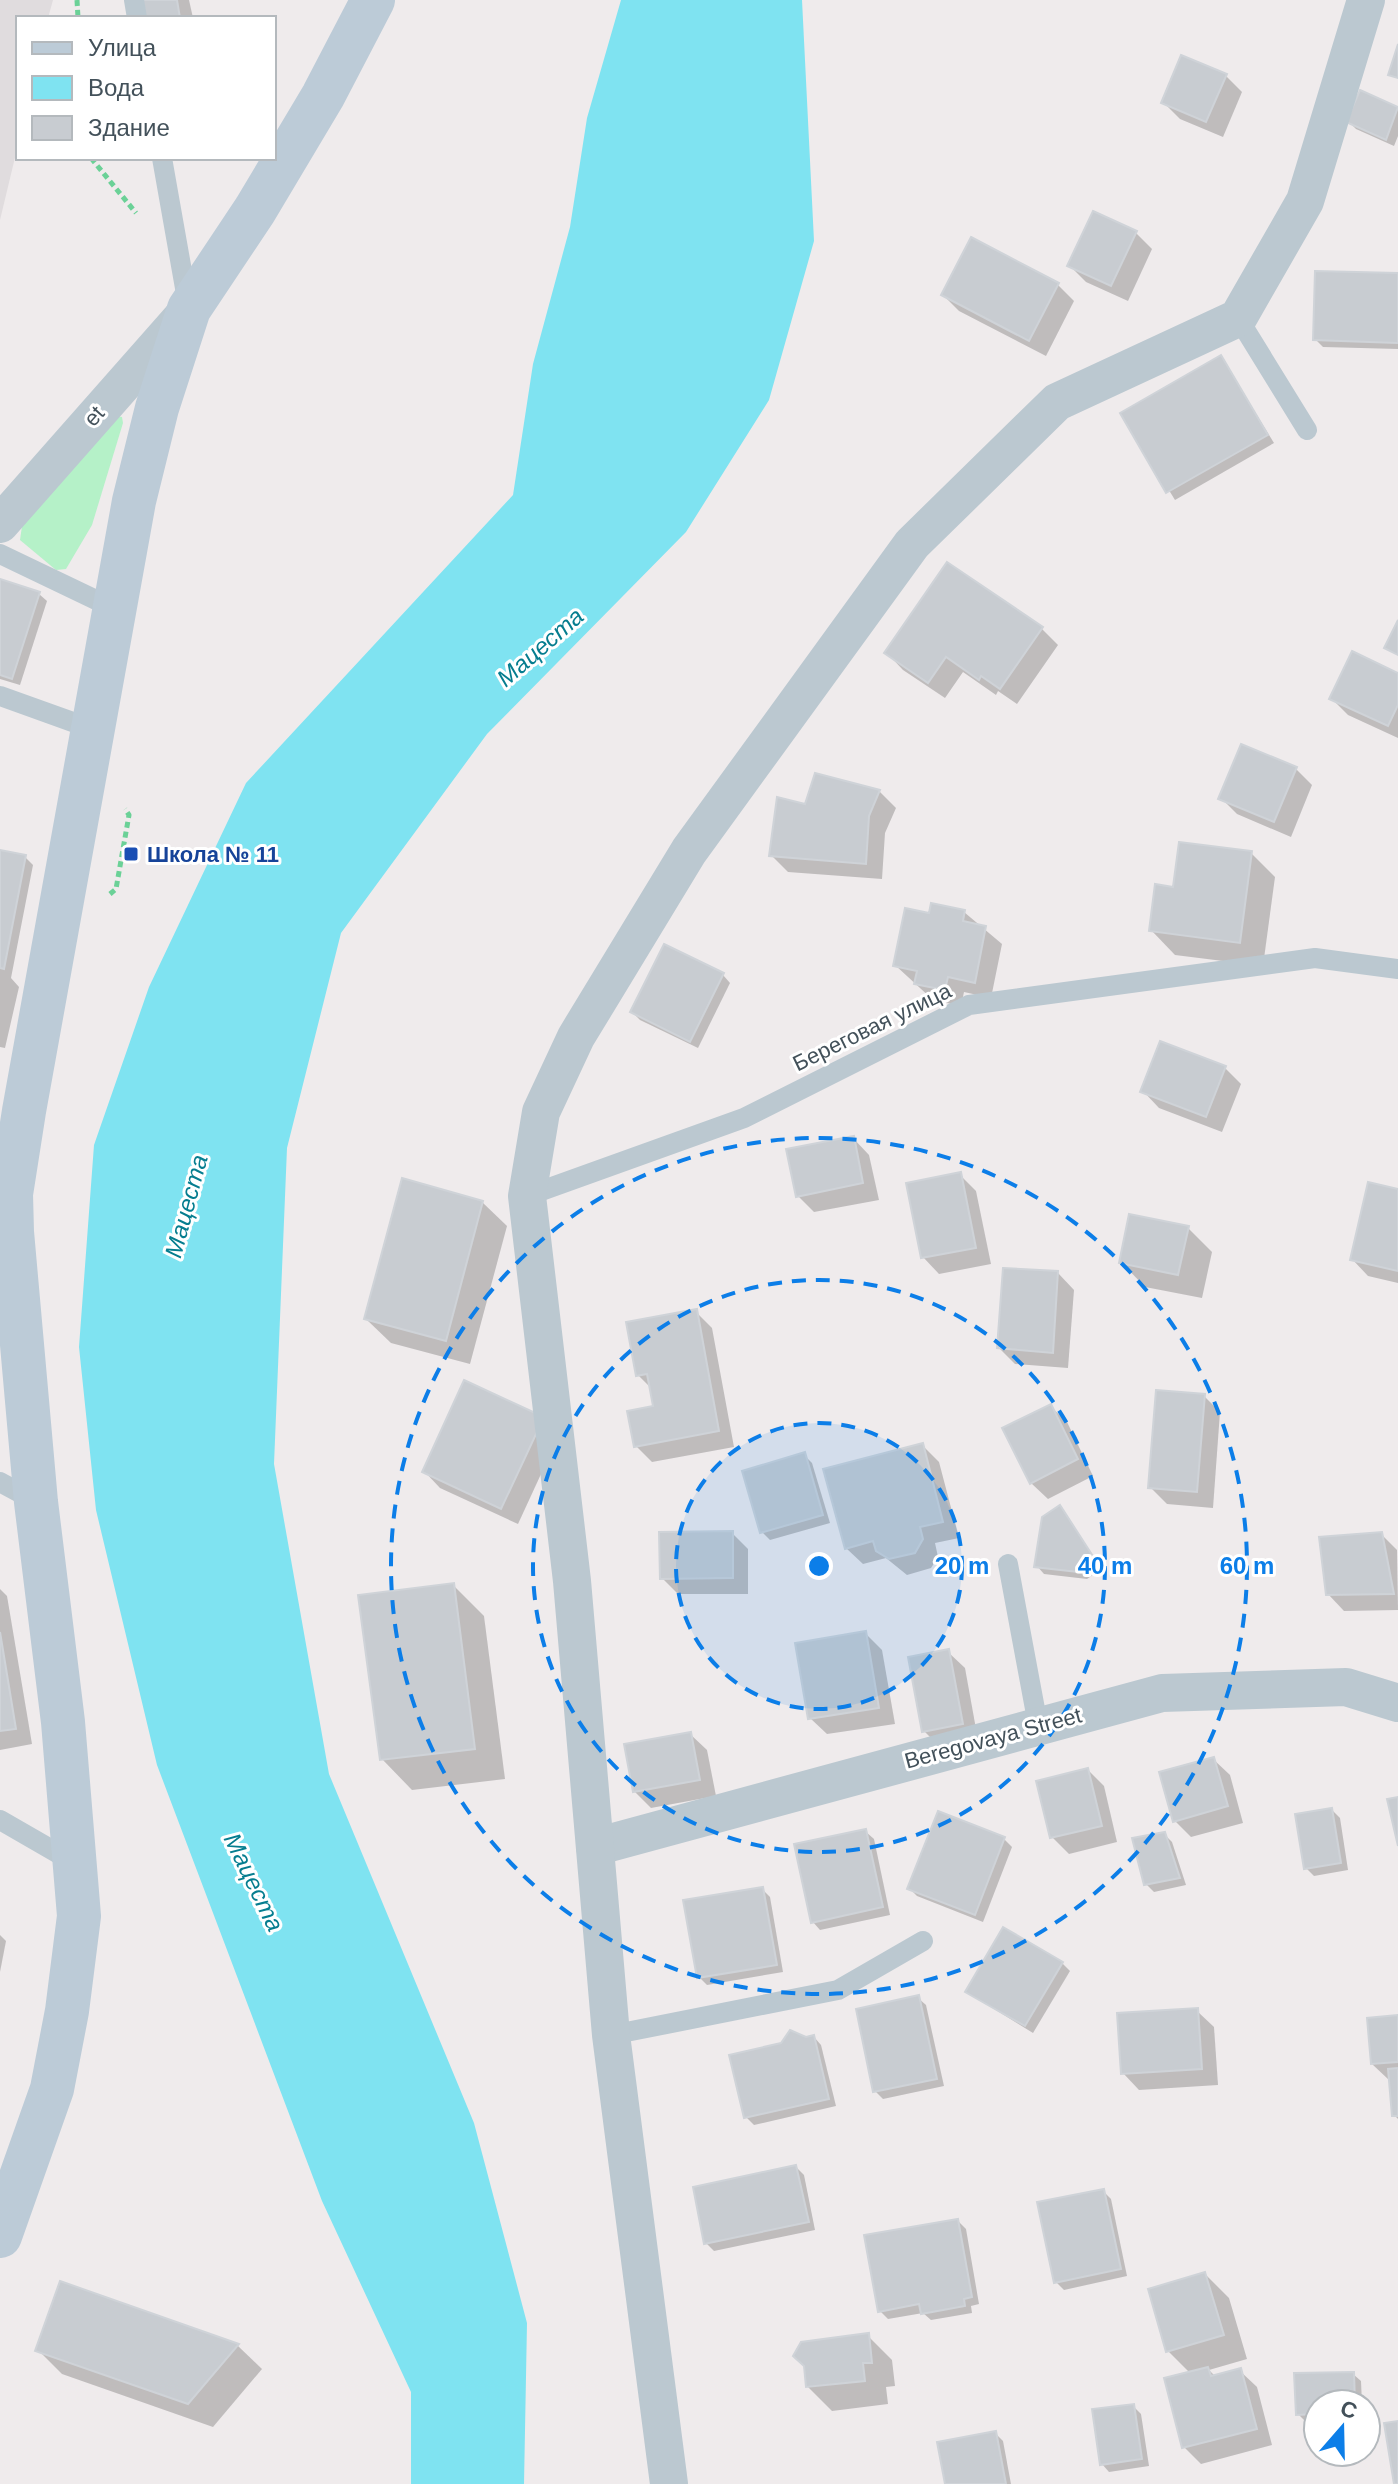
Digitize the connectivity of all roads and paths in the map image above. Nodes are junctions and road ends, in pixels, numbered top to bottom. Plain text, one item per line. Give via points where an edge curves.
1 (373, 0) edge
2 (1366, 0) edge
3 (162, 160) edge
4 (189, 309) junction
5 (1238, 318) junction
6 (1307, 430) dead end
7 (0, 524) edge
8 (0, 554) edge
9 (117, 610) junction
10 (0, 696) edge
11 (95, 730) junction
12 (1398, 969) edge
13 (527, 1196) junction
14 (6, 1235) edge
15 (18, 1492) edge
16 (1008, 1564) dead end
17 (1398, 1703) edge
18 (1038, 1725) junction
19 (0, 1820) edge
20 (595, 1847) junction
21 (76, 1864) junction
22 (923, 1941) dead end
23 (611, 2035) junction
24 (0, 2236) edge
25 (669, 2484) edge

1 - 4 main road via 323,96
2 - 5 street via 1305,201
3 - 4 lane
4 - 7 street, et
4 - 9 main road via 134,501
5 - 6 lane
5 - 13 street via 1057,402 912,544 689,851 576,1037 541,1112
8 - 9 lane
9 - 11 main road
10 - 11 lane
11 - 14 main road
12 - 13 lane, Береговая улица via 1315,958 969,1005 744,1118
13 - 20 street via 570,1566
14 - 15 main road
15 - 21 main road via 63,1722
16 - 18 lane
17 - 18 street, Beregovaya Street via 1346,1687 1162,1693
18 - 20 street, Beregovaya Street
19 - 21 lane
20 - 23 street
21 - 24 main road via 79,1916 52,2089
22 - 23 lane via 838,1990
23 - 25 street

